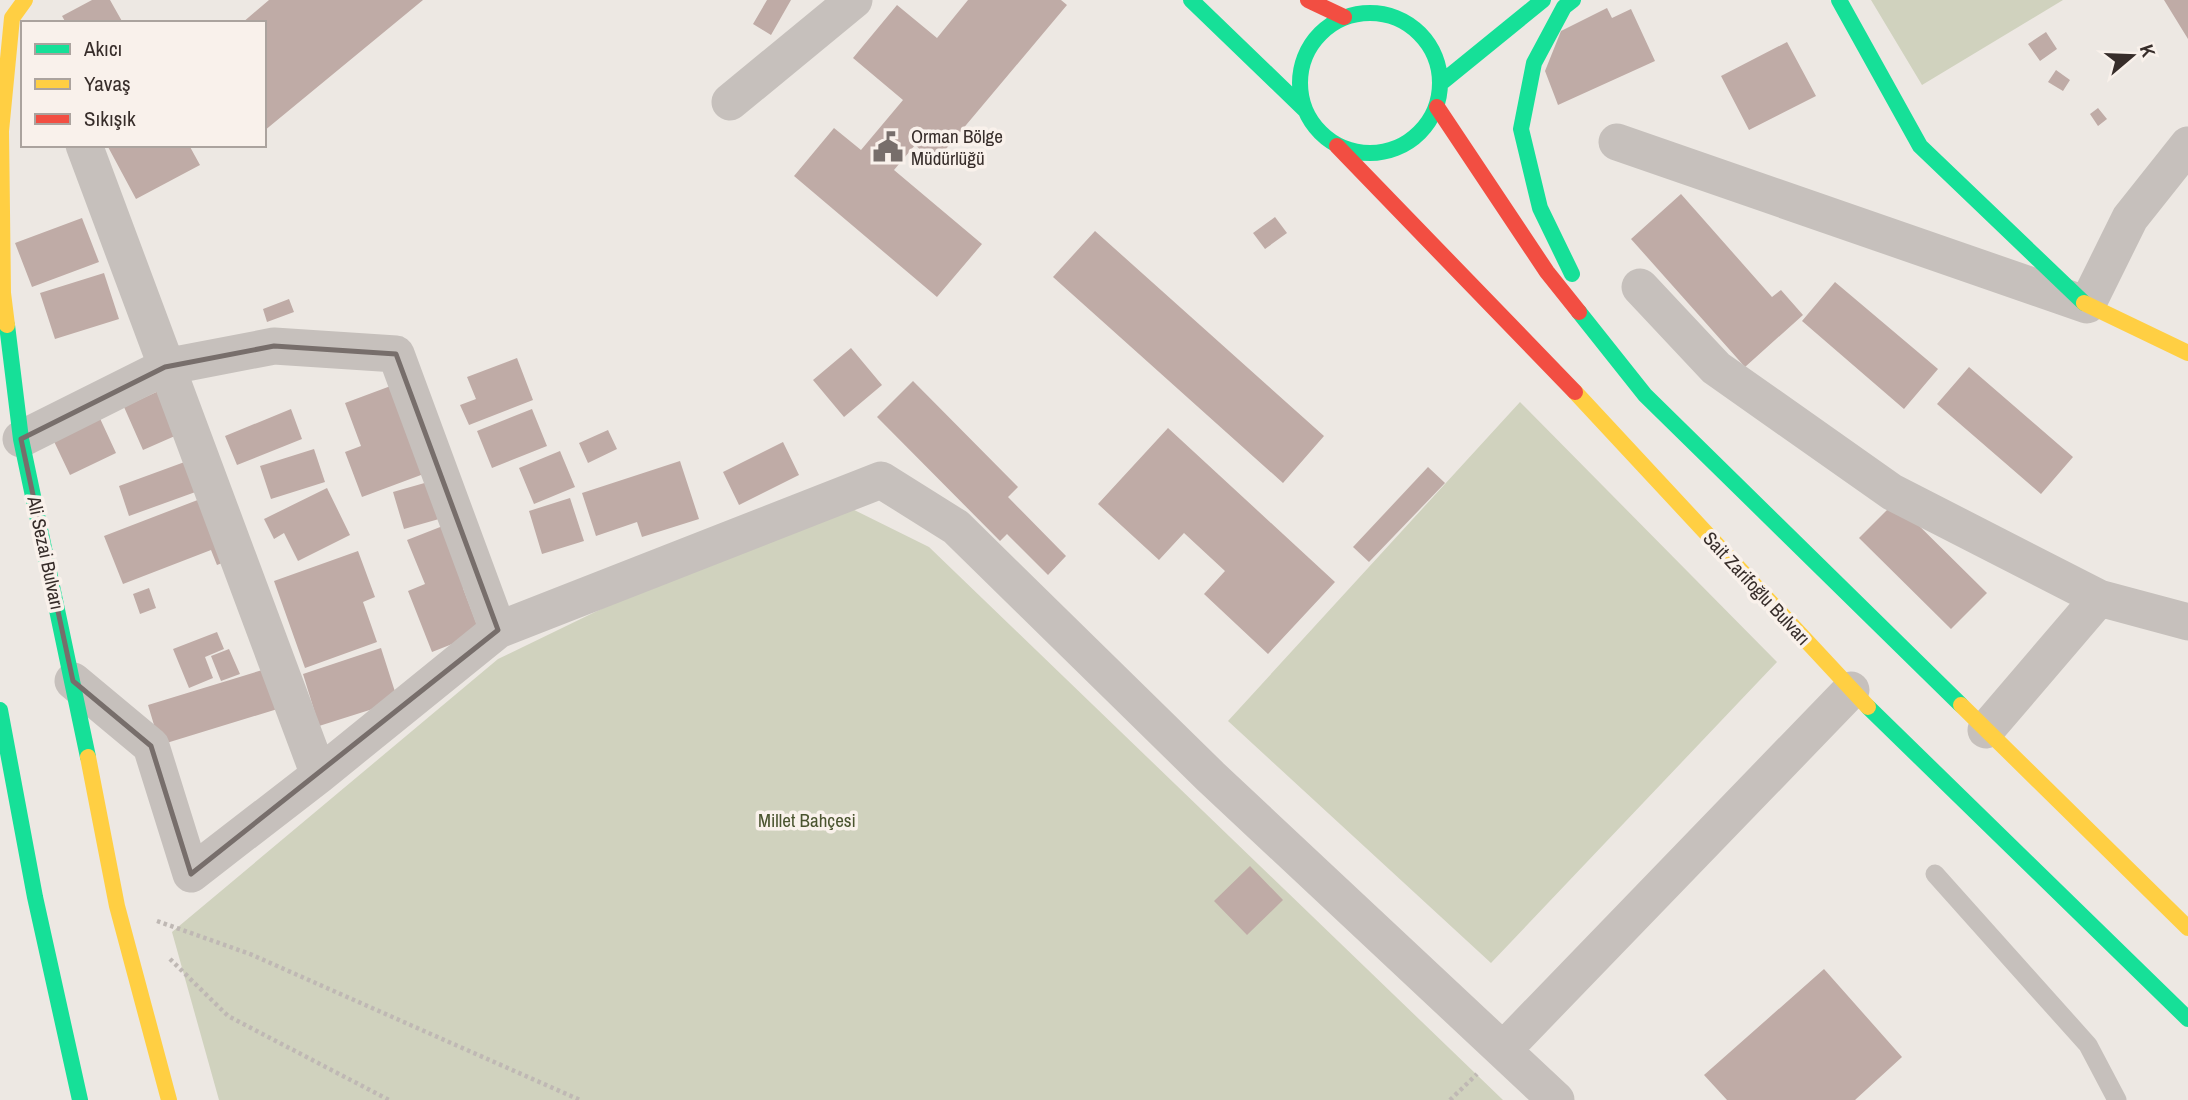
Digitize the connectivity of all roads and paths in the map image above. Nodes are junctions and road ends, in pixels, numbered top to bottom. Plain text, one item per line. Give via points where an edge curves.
1 (854, 0) edge
2 (1191, 0) edge
3 (1308, 0) edge
4 (1390, 0) edge
5 (1543, 0) edge
6 (1573, 0) edge
7 (1839, 0) edge
8 (1366, 12) junction
9 (1344, 17) junction
10 (20, 18) edge
11 (1441, 83) junction
12 (730, 102) dead end
13 (1437, 107) junction
14 (1305, 110) junction
15 (1617, 142) dead end
16 (2188, 145) edge
17 (1337, 146) junction
18 (85, 147) edge
19 (1640, 287) dead end
20 (2087, 305) junction
21 (1607, 348) junction
22 (2188, 353) edge
23 (164, 367) junction
24 (21, 439) junction
25 (2099, 598) junction
26 (2188, 622) edge
27 (498, 629) junction
28 (73, 681) junction
29 (1851, 690) junction
30 (0, 710) edge
31 (1986, 730) junction
32 (319, 775) junction
33 (1935, 874) dead end
34 (117, 906) junction
35 (2188, 928) edge
36 (163, 952) dead end
37 (2188, 1019) edge
38 (1504, 1049) junction
39 (80, 1100) edge
40 (169, 1100) edge
41 (389, 1100) edge
42 (580, 1100) edge
43 (1556, 1100) edge
44 (2117, 1100) edge

1 - 12 street
2 - 14 main road
3 - 9 main road
4 - 8 main road
5 - 11 main road
6 - 21 main road via 1564,7 1534,63 1521,129 1540,208
7 - 20 main road via 1920,146
8 - 9 main road
8 - 11 main road via 1387,14 1424,37 1437,58
9 - 14 main road via 1310,44 1301,65 1299,87
10 - 24 main road, Ali Sezai Bulvarı via 1,131 3,293
11 - 13 main road
13 - 17 main road via 1425,128 1407,144 1385,153 1360,154
13 - 21 main road via 1547,272
14 - 17 main road via 1318,131
15 - 20 street
16 - 20 street via 2130,218
17 - 29 main road, Sait Zarifoğlu Bulvarı via 1564,380
18 - 23 street
19 - 25 street via 1716,368 1892,492
20 - 22 main road
21 - 31 main road via 1645,395
23 - 24 street
23 - 27 street via 274,346 396,354
23 - 32 street
24 - 28 main road, Ali Sezai Bulvarı
25 - 26 street
25 - 31 street
27 - 32 street
27 - 38 street via 881,480 956,527 1212,776
28 - 32 street via 151,746 191,874
28 - 34 main road, Ali Sezai Bulvarı
29 - 37 main road, Sait Zarifoğlu Bulvarı
29 - 38 street
30 - 39 main road
31 - 35 main road
33 - 44 lane via 2088,1045
34 - 40 main road, Ali Sezai Bulvarı
34 - 42 path via 250,954
36 - 41 path via 228,1016
38 - 43 street

